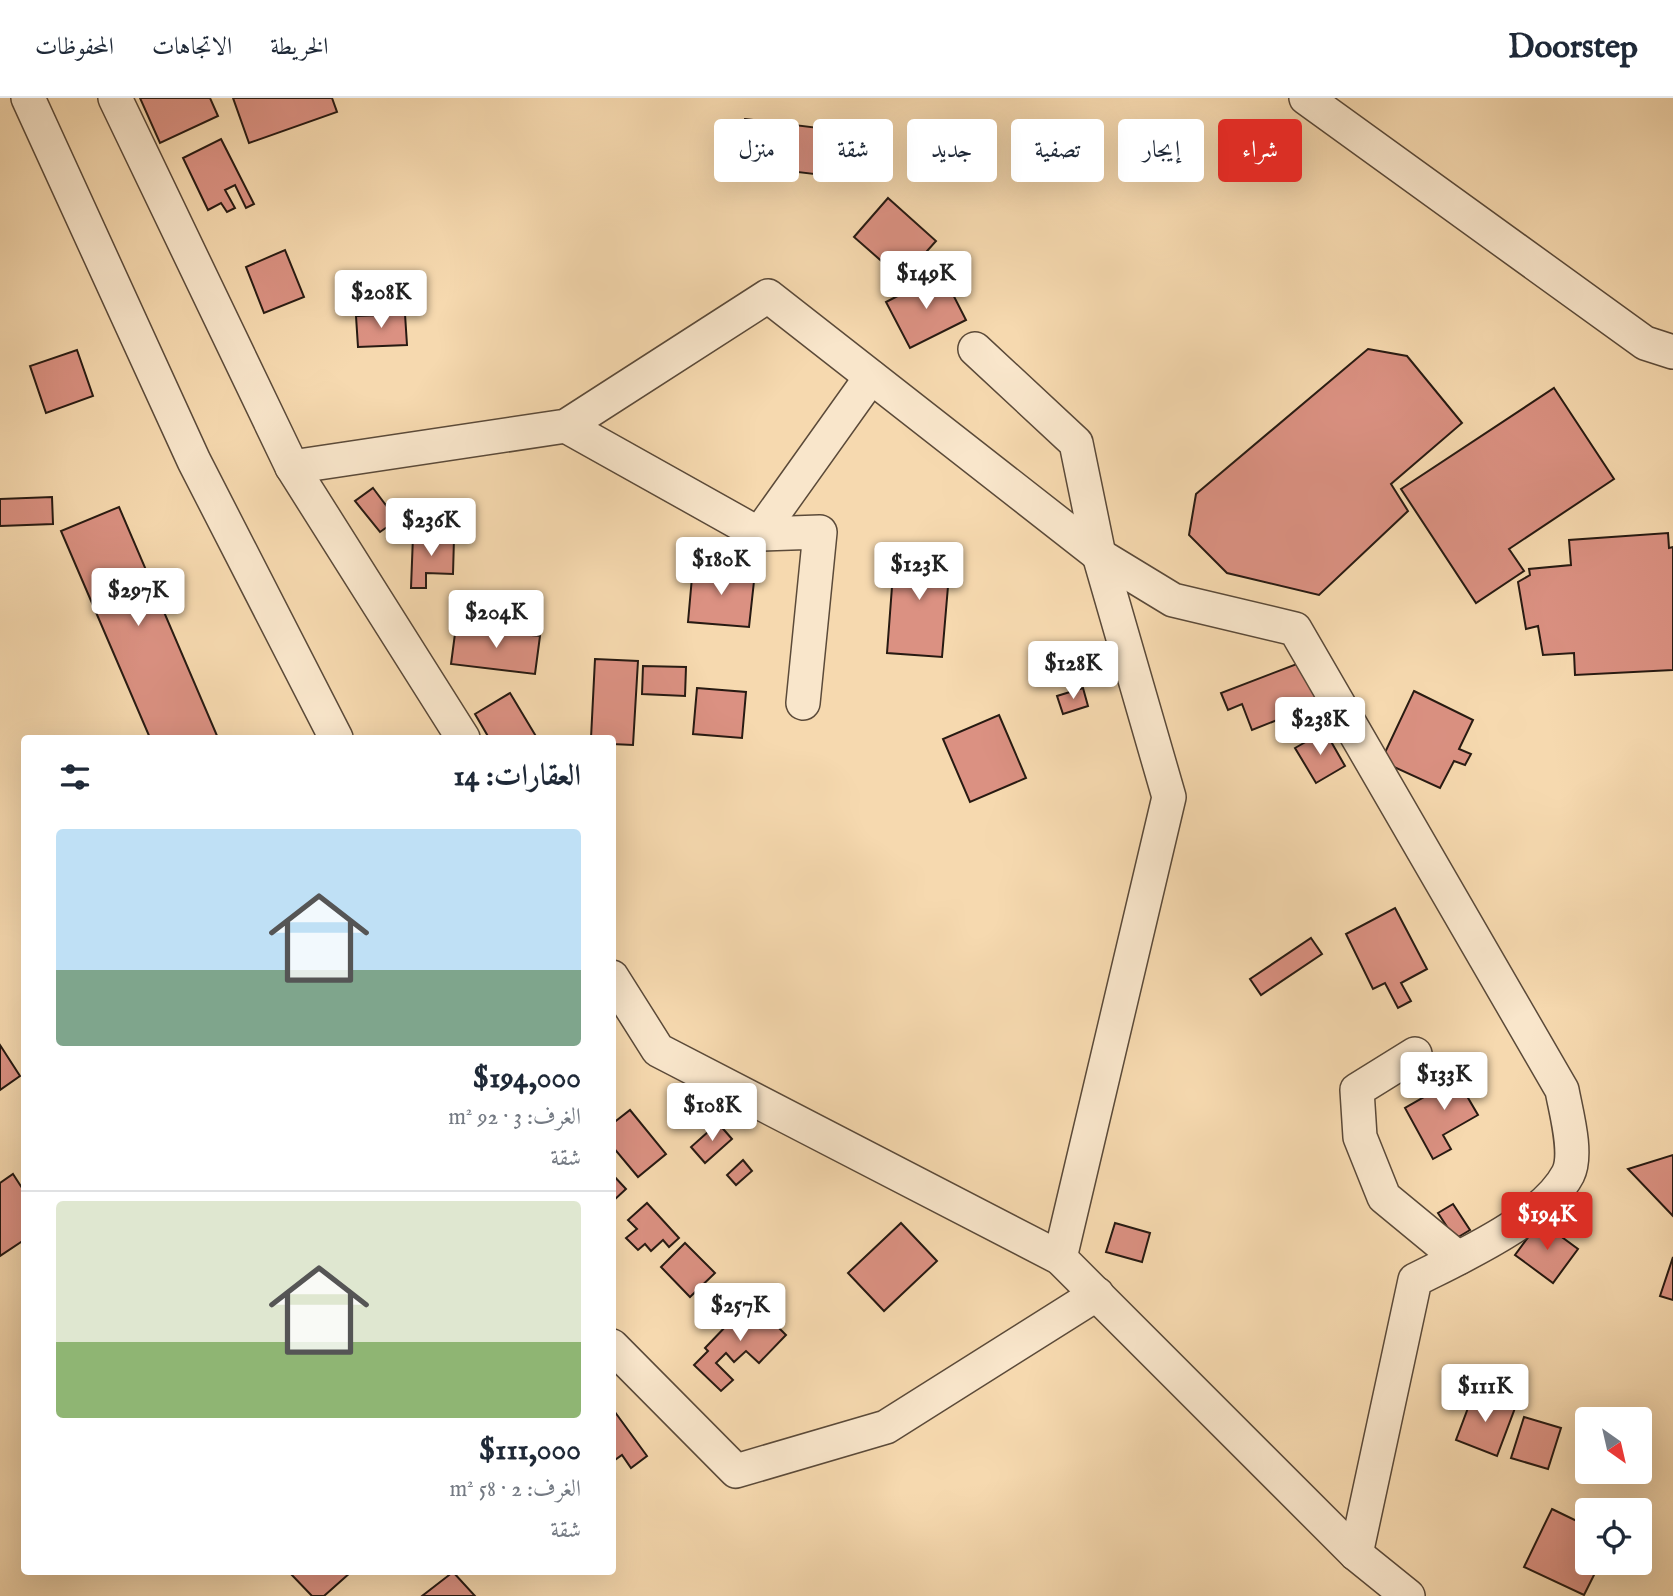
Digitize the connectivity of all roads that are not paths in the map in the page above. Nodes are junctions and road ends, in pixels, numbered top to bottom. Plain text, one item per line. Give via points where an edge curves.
1 (28, 98) edge
2 (115, 98) edge
3 (1306, 98) edge
4 (975, 349) dead end
5 (1673, 352) edge
6 (871, 377) junction
7 (566, 426) junction
8 (292, 467) junction
9 (759, 534) junction
10 (1099, 555) junction
11 (803, 703) dead end
12 (335, 735) edge
13 (461, 735) edge
14 (616, 983) edge
15 (1415, 1054) dead end
16 (1060, 1258) junction
17 (1458, 1258) junction
18 (1097, 1294) junction
19 (616, 1350) edge
20 (1356, 1554) junction
21 (1408, 1596) edge

1 - 12 street via 194,461
2 - 8 street
3 - 5 street via 1645,343
4 - 10 street via 1076,443
6 - 7 street via 768,296
6 - 9 street
6 - 10 street
7 - 8 street
7 - 9 street
8 - 13 street
9 - 11 street via 820,531
10 - 16 street via 1169,797
10 - 17 street via 1173,600 1295,629 1562,1090 1571,1134 1569,1173 1545,1202 1496,1238
14 - 16 street via 658,1050
15 - 17 street via 1357,1090 1360,1137 1384,1197
16 - 18 street
17 - 20 street via 1415,1280
18 - 19 street via 886,1427 736,1471
18 - 20 street
20 - 21 street

